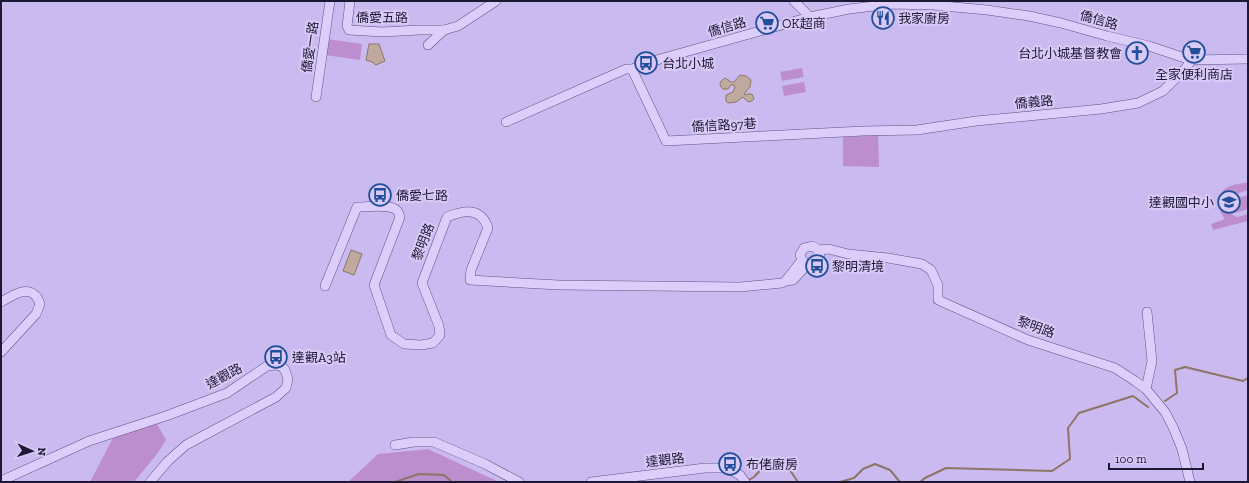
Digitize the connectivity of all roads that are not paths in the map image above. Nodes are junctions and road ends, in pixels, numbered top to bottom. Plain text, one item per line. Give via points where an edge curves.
1 (330, 1) edge
2 (350, 1) edge
3 (496, 1) edge
4 (794, 1) edge
5 (810, 17) junction
6 (444, 30) junction
7 (428, 44) dead end
8 (1248, 59) edge
9 (1191, 60) junction
10 (632, 69) junction
11 (316, 97) dead end
12 (506, 122) dead end
13 (863, 131) joint
14 (819, 253) junction
15 (804, 262) junction
16 (325, 286) dead end
17 (1, 302) edge
18 (1147, 312) dead end
19 (1, 352) edge
20 (1146, 389) junction
21 (395, 445) dead end
22 (742, 478) edge
23 (1, 481) edge
24 (150, 482) edge
25 (519, 482) edge
26 (591, 482) edge
27 (1190, 482) edge

1 - 11 street, 僑愛一路
2 - 6 street, 僑愛五路 via 347,26 349,30
3 - 6 street via 458,26
4 - 5 street
5 - 9 street, 僑信路 via 891,4 987,10 1061,23
5 - 10 street, 僑信路
6 - 7 street
8 - 9 street, 僑信路
9 - 13 street, 僑義路 via 1164,91 1138,102 1101,109 976,121 917,130
10 - 12 street, 僑信路 via 626,69
10 - 13 street, 僑信路97巷 via 666,141
14 - 15 street, 黎明路 via 817,262 811,265
14 - 15 street, 黎明路 via 812,246 804,248 800,255
14 - 20 street, 黎明路 via 837,251 922,264 931,270 938,285 938,300 1028,340 1115,368
15 - 16 street, 黎明路 via 793,280 740,286 559,285 470,280 471,270 488,228 479,214 460,212 447,217 422,283 440,335 433,343 404,344 391,335 374,285 400,217 395,208 356,207
17 - 19 street via 18,292 29,292 36,295 40,304 36,314
18 - 20 street via 1152,362
20 - 27 street, 黎明路 via 1173,427 1182,449
21 - 25 street via 434,442
22 - 26 street, 達觀路 via 726,468 705,468
23 - 24 street, 達觀路 via 89,441 166,416 227,392 267,366 275,364 285,370 288,379 286,388 276,397 186,445

